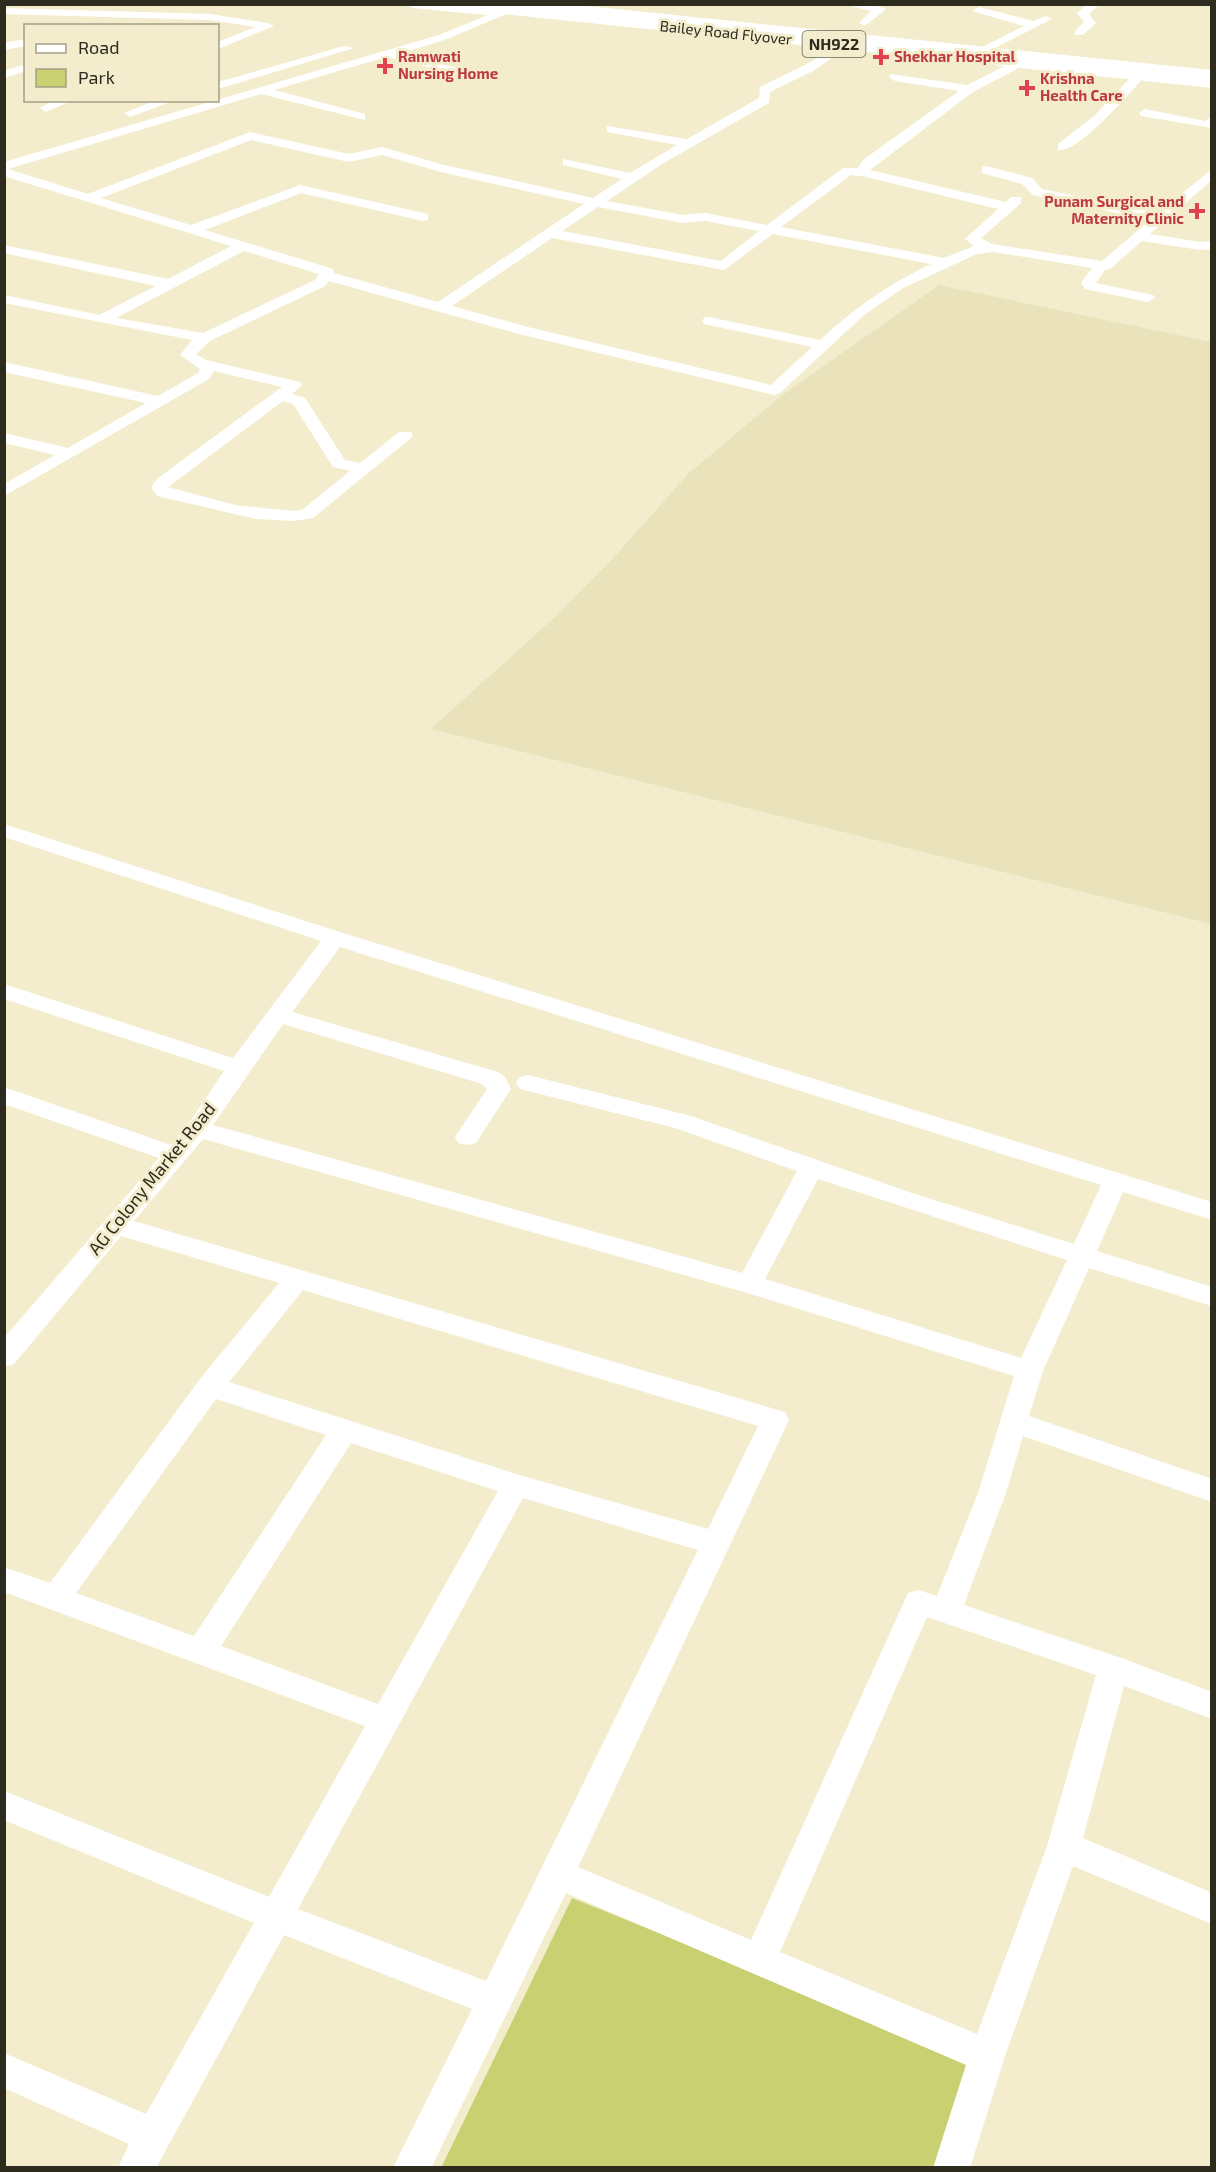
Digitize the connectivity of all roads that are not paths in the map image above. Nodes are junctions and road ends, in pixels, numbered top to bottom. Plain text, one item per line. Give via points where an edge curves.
1 (178, 4) edge
2 (412, 4) edge
3 (456, 4) edge
4 (522, 4) edge
5 (644, 4) edge
6 (667, 4) edge
7 (849, 4) edge
8 (1095, 4) edge
9 (480, 8) edge
10 (496, 9) edge
11 (999, 9) edge
12 (979, 10) dead end
13 (4, 11) edge
14 (24, 12) junction
15 (548, 12) junction
16 (100, 14) junction
17 (158, 16) junction
18 (607, 18) junction
19 (682, 21) junction
20 (865, 23) dead end
21 (67, 24) edge
22 (74, 24) edge
23 (142, 24) edge
24 (981, 25) dead end
25 (434, 26) dead end
26 (670, 30) junction
27 (1079, 33) dead end
28 (801, 38) junction
29 (358, 45) dead end
30 (868, 45) junction
31 (219, 46) edge
32 (841, 47) junction
33 (981, 52) junction
34 (382, 53) junction
35 (1013, 66) junction
36 (24, 68) edge
37 (4, 75) edge
38 (480, 77) dead end
39 (894, 77) dead end
40 (1136, 79) junction
41 (1212, 81) edge
42 (219, 86) edge
43 (969, 89) junction
44 (262, 91) junction
45 (62, 102) edge
46 (164, 102) edge
47 (46, 108) dead end
48 (1145, 113) dead end
49 (118, 117) dead end
50 (361, 117) dead end
51 (1212, 122) edge
52 (611, 129) dead end
53 (689, 143) junction
54 (1063, 147) dead end
55 (568, 162) dead end
56 (4, 166) edge
57 (4, 172) edge
58 (862, 172) junction
59 (1212, 173) edge
60 (634, 178) junction
61 (1026, 190) junction
62 (86, 199) junction
63 (598, 203) junction
64 (1009, 207) junction
65 (423, 217) dead end
66 (1162, 218) junction
67 (770, 229) junction
68 (194, 230) junction
69 (552, 234) junction
70 (1141, 237) junction
71 (244, 245) junction
72 (1212, 245) edge
73 (989, 248) junction
74 (4, 249) edge
75 (946, 263) junction
76 (1100, 267) junction
77 (328, 276) junction
78 (169, 284) junction
79 (1148, 298) dead end
80 (4, 299) edge
81 (439, 308) junction
82 (101, 320) junction
83 (709, 321) dead end
84 (205, 338) junction
85 (822, 345) junction
86 (203, 364) junction
87 (4, 367) edge
88 (279, 395) junction
89 (160, 400) junction
90 (405, 435) dead end
91 (4, 438) edge
92 (70, 453) junction
93 (363, 469) junction
94 (4, 491) edge
95 (4, 830) edge
96 (335, 938) junction
97 (4, 991) edge
98 (278, 1015) junction
99 (238, 1068) junction
100 (528, 1083) dead end
101 (4, 1095) edge
102 (198, 1129) junction
103 (467, 1137) dead end
104 (175, 1155) junction
105 (812, 1167) junction
106 (1116, 1181) junction
107 (1212, 1211) edge
108 (115, 1225) junction
109 (1081, 1256) junction
110 (297, 1279) junction
111 (749, 1284) junction
112 (1212, 1298) edge
113 (4, 1357) edge
114 (1029, 1371) junction
115 (210, 1386) junction
116 (1014, 1422) junction
117 (345, 1429) junction
118 (516, 1485) junction
119 (1212, 1491) edge
120 (716, 1543) junction
121 (4, 1579) edge
122 (56, 1598) junction
123 (946, 1611) junction
124 (201, 1652) junction
125 (1113, 1668) junction
126 (1212, 1706) edge
127 (385, 1720) junction
128 (4, 1806) edge
129 (1064, 1846) junction
130 (558, 1874) junction
131 (1212, 1909) edge
132 (276, 1916) junction
133 (760, 1959) junction
134 (495, 2001) junction
135 (987, 2055) junction
136 (4, 2070) edge
137 (153, 2136) junction
138 (135, 2168) edge
139 (411, 2168) edge
140 (951, 2168) edge

1 - 17 street
2 - 9 main road
3 - 41 highway, Bailey Road Flyover / NH922
4 - 15 main road
5 - 18 main road
6 - 18 main road
7 - 20 street via 880,9
8 - 27 street via 1083,13 1090,23
9 - 10 main road
9 - 25 street
10 - 15 main road
10 - 34 street via 443,37
10 - 41 highway, Bailey Road Flyover / NH922
11 - 12 street
11 - 24 street
11 - 33 street via 1041,22
13 - 14 street
14 - 16 street
14 - 21 street
15 - 18 main road
16 - 17 street
16 - 22 street
17 - 23 street
17 - 31 street via 210,16 268,26
18 - 19 main road
18 - 26 main road
19 - 26 main road
19 - 28 main road
26 - 28 main road
28 - 30 main road
28 - 32 main road
29 - 42 street
30 - 32 main road
30 - 33 main road
30 - 35 main road
32 - 53 street via 764,90 765,100
33 - 41 main road
34 - 38 street
34 - 44 street
35 - 40 main road
35 - 43 street
36 - 37 street
39 - 43 street
40 - 41 main road
40 - 54 street
43 - 58 street via 868,163
44 - 50 street
44 - 56 street
45 - 47 street
46 - 49 street
48 - 51 street via 1207,125
52 - 53 street
53 - 60 street
55 - 60 street
57 - 62 street
58 - 64 street
58 - 67 street via 846,172
59 - 66 street
60 - 63 street
61 - 61 street via 1023,179 993,166 973,182 994,189
61 - 64 street
61 - 66 street
62 - 63 street via 250,136 351,159 382,152
62 - 68 street
63 - 67 street via 683,219 702,217
63 - 69 street
64 - 73 street via 972,239
65 - 68 street via 300,189
66 - 70 street
67 - 69 street via 724,266
67 - 75 street
68 - 71 street
69 - 81 street
70 - 72 street
70 - 76 street via 1110,265
71 - 77 street via 326,270
71 - 78 street
73 - 75 street via 974,250
73 - 76 street
74 - 78 street
75 - 85 street via 898,285
76 - 79 street via 1088,283 1090,286
77 - 81 street
77 - 84 street
78 - 82 street
80 - 82 street
81 - 85 street via 774,390
82 - 84 street
83 - 85 street
84 - 86 street via 188,351 188,355
86 - 88 street via 294,384
86 - 89 street via 208,368 204,376
87 - 89 street
88 - 93 street via 299,401 339,463
88 - 93 street via 164,482 160,490 287,518 307,514
89 - 92 street
90 - 93 street
91 - 92 street
92 - 94 street
95 - 96 street
96 - 98 street, AG Colony Market Road
96 - 106 street
97 - 99 street
98 - 99 street, AG Colony Market Road
98 - 103 street via 490,1078 499,1089
99 - 102 street, AG Colony Market Road
100 - 105 street via 682,1122
101 - 104 street
102 - 104 street, AG Colony Market Road
102 - 111 street
104 - 108 street, AG Colony Market Road
105 - 109 street
105 - 111 street
106 - 107 street
106 - 109 street
108 - 110 street
108 - 113 street, AG Colony Market Road
109 - 112 street
109 - 114 street
110 - 115 street
110 - 120 street via 775,1420
111 - 114 street
114 - 116 street
115 - 117 street
115 - 122 street
116 - 119 street
116 - 123 street via 992,1493
117 - 118 street
117 - 124 street
118 - 120 street
118 - 127 street
120 - 130 street
121 - 122 street
122 - 124 street
123 - 125 street
123 - 133 street via 920,1602
124 - 127 street
125 - 126 street
125 - 129 street
127 - 132 street
128 - 132 street
129 - 131 street
129 - 135 street
130 - 133 street
130 - 134 street
132 - 134 street
132 - 137 street
133 - 135 street
134 - 139 street
135 - 140 street
136 - 137 street
137 - 138 street

